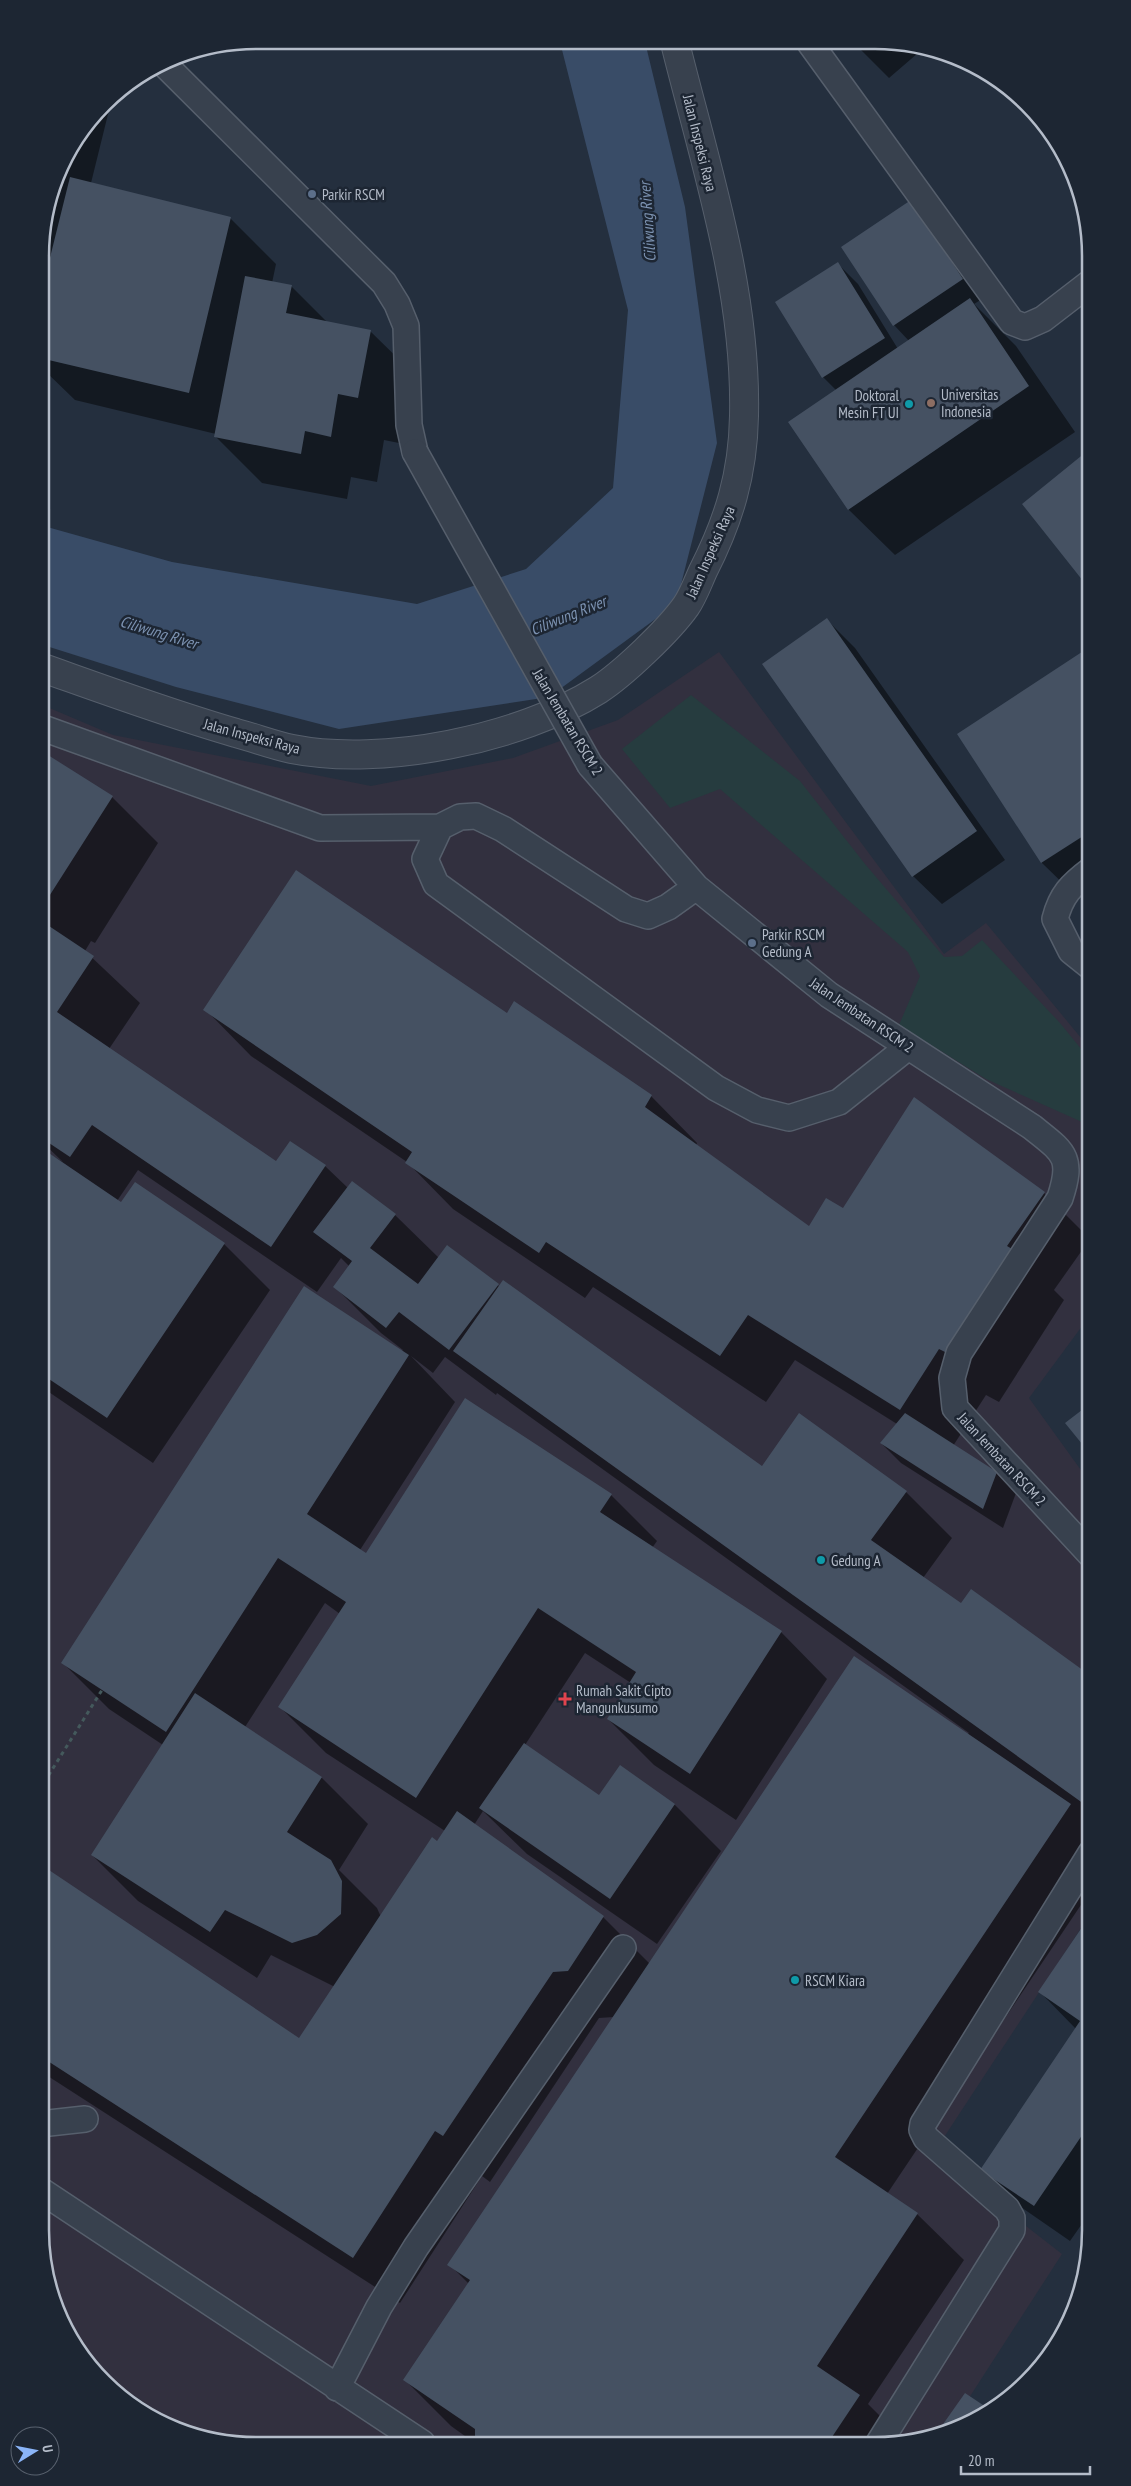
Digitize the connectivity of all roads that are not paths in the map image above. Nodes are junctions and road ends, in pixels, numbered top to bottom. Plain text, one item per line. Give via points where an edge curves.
1 (676, 49) edge
2 (814, 49) edge
3 (169, 68) edge
4 (1082, 289) edge
5 (49, 670) edge
6 (49, 731) edge
7 (440, 827) junction
8 (1082, 877) edge
9 (696, 887) junction
10 (1082, 960) edge
11 (908, 1047) junction
12 (1082, 1545) edge
13 (1082, 1868) edge
14 (623, 1948) dead end
15 (86, 2119) dead end
16 (49, 2123) edge
17 (49, 2196) edge
18 (337, 2388) junction
19 (413, 2437) edge
20 (882, 2437) edge

1 - 5 street, Jalan Inspeksi Raya via 727,257 742,341 744,418 737,489 714,549 686,605 641,654 598,690 534,722 458,744 353,755 284,746 176,716
2 - 4 lane via 1012,322 1026,327 1044,319
3 - 9 lane, Jalan Jembatan RSCM 2, bridge via 384,283 406,326 409,425 415,452 590,765
6 - 7 lane via 320,828
7 - 9 lane via 460,817 476,816 503,829 626,909 648,916 668,907
7 - 11 lane via 425,859 436,884 716,1088 757,1110 789,1118 839,1102
8 - 10 lane via 1060,900 1055,919 1071,951
9 - 11 lane, Jalan Jembatan RSCM 2 via 829,995
11 - 12 lane, Jalan Jembatan RSCM 2 via 1032,1127 1060,1150 1066,1163 1066,1181 1060,1198 960,1353 952,1378 956,1408
13 - 20 lane via 923,2124 926,2138 1007,2209 1012,2218 1012,2230
14 - 18 lane via 416,2247 379,2307
15 - 16 lane
17 - 18 lane
18 - 19 lane

